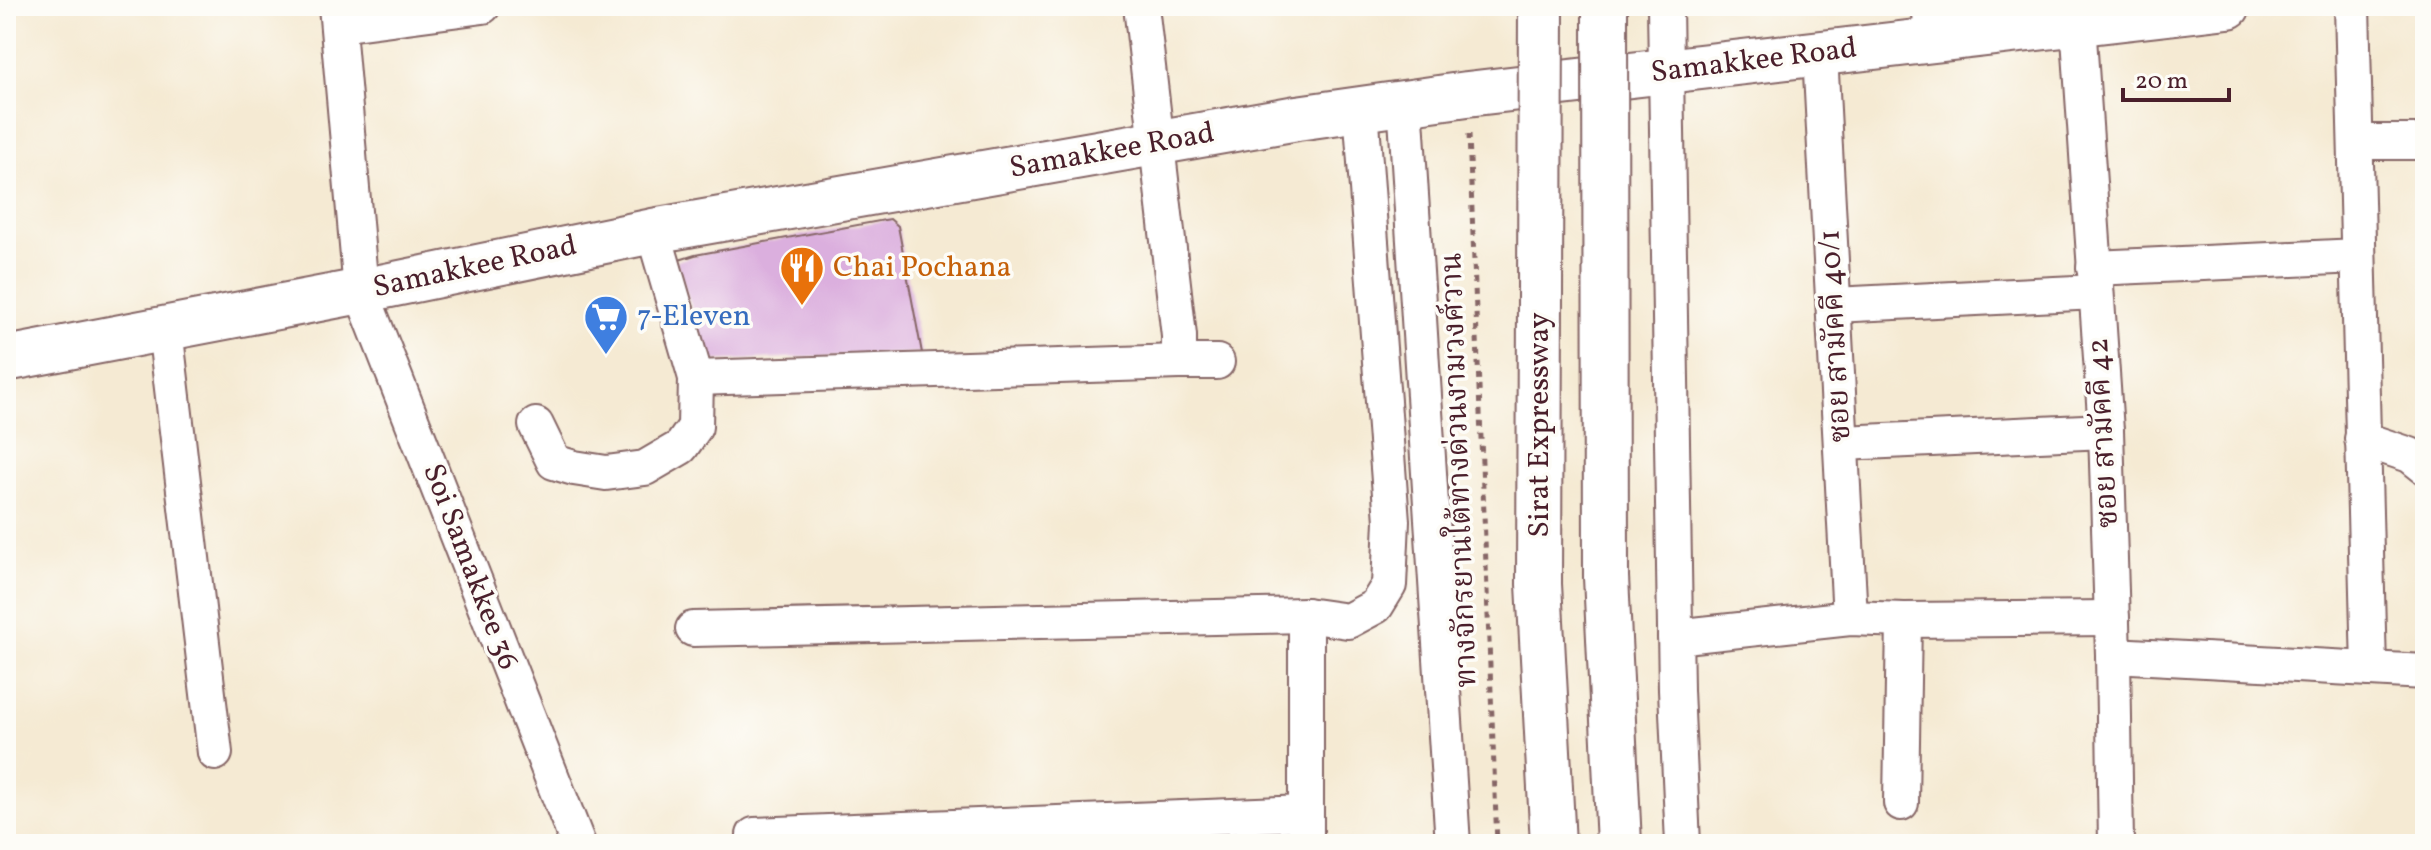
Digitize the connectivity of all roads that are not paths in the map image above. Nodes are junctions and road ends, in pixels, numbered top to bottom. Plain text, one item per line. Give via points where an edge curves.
1 (483, 6) edge
2 (1141, 6) edge
3 (1541, 6) edge
4 (1605, 6) edge
5 (1665, 6) edge
6 (2228, 6) edge
7 (2352, 6) edge
8 (2181, 9) edge
9 (337, 16) edge
10 (1931, 23) edge
11 (2078, 23) junction
12 (1820, 54) junction
13 (1667, 71) junction
14 (1405, 102) junction
15 (1361, 109) junction
16 (2356, 142) junction
17 (2425, 142) edge
18 (1156, 143) junction
19 (653, 231) junction
20 (2358, 256) junction
21 (2095, 280) junction
22 (361, 291) junction
23 (1834, 305) junction
24 (165, 329) junction
25 (6, 359) edge
26 (1179, 362) junction
27 (1217, 362) dead end
28 (696, 378) junction
29 (536, 425) dead end
30 (2106, 431) junction
31 (2362, 439) junction
32 (1842, 443) junction
33 (2425, 467) edge
34 (1306, 615) junction
35 (1850, 618) junction
36 (2112, 618) junction
37 (1904, 620) junction
38 (693, 629) dead end
39 (1675, 637) junction
40 (2113, 655) junction
41 (2369, 669) junction
42 (2425, 672) edge
43 (215, 753) dead end
44 (1901, 803) dead end
45 (1306, 828) edge
46 (754, 835) dead end
47 (578, 844) edge
48 (1453, 844) edge
49 (1553, 844) edge
50 (1619, 844) edge
51 (1683, 844) edge
52 (2116, 844) edge

1 - 9 street
2 - 18 street
3 - 49 main road, Sirat Expressway, bridge via 1539,584
4 - 50 main road, bridge via 1606,577
5 - 13 street
6 - 8 main road, Samakkee Road
7 - 16 street
8 - 11 main road, Samakkee Road
9 - 22 street, Soi Samakkee 36
10 - 11 main road, Samakkee Road
10 - 12 main road, Samakkee Road
11 - 21 street, ซอย สามัคคี 42
12 - 13 main road, Samakkee Road
12 - 23 street, ซอย สามัคคี 40/1
13 - 14 main road, Samakkee Road
13 - 39 street
14 - 15 main road, Samakkee Road
14 - 48 street
15 - 18 main road, Samakkee Road
15 - 34 street via 1392,521 1389,585 1376,606 1348,621
16 - 17 street
16 - 20 street
18 - 19 main road, Samakkee Road
18 - 26 street
19 - 22 main road, Samakkee Road
19 - 28 street
20 - 21 street
20 - 31 street
21 - 23 street
21 - 30 street, ซอย สามัคคี 42
22 - 24 main road, Samakkee Road
22 - 47 street, Soi Samakkee 36
23 - 32 street, ซอย สามัคคี 40/1
24 - 25 main road, Samakkee Road
24 - 43 street
26 - 27 street
26 - 28 street
28 - 29 street via 695,427 681,447 645,468 606,473 554,462
30 - 32 street
30 - 36 street, ซอย สามัคคี 42
31 - 33 street via 2410,455
31 - 41 street
32 - 35 street, ซอย สามัคคี 40/1
34 - 38 street
34 - 45 street
35 - 37 street
35 - 39 street
36 - 37 street
36 - 40 street, ซอย สามัคคี 42
37 - 44 street
39 - 51 street
40 - 41 street
40 - 52 street, ซอย สามัคคี 42
41 - 42 street
45 - 46 street

